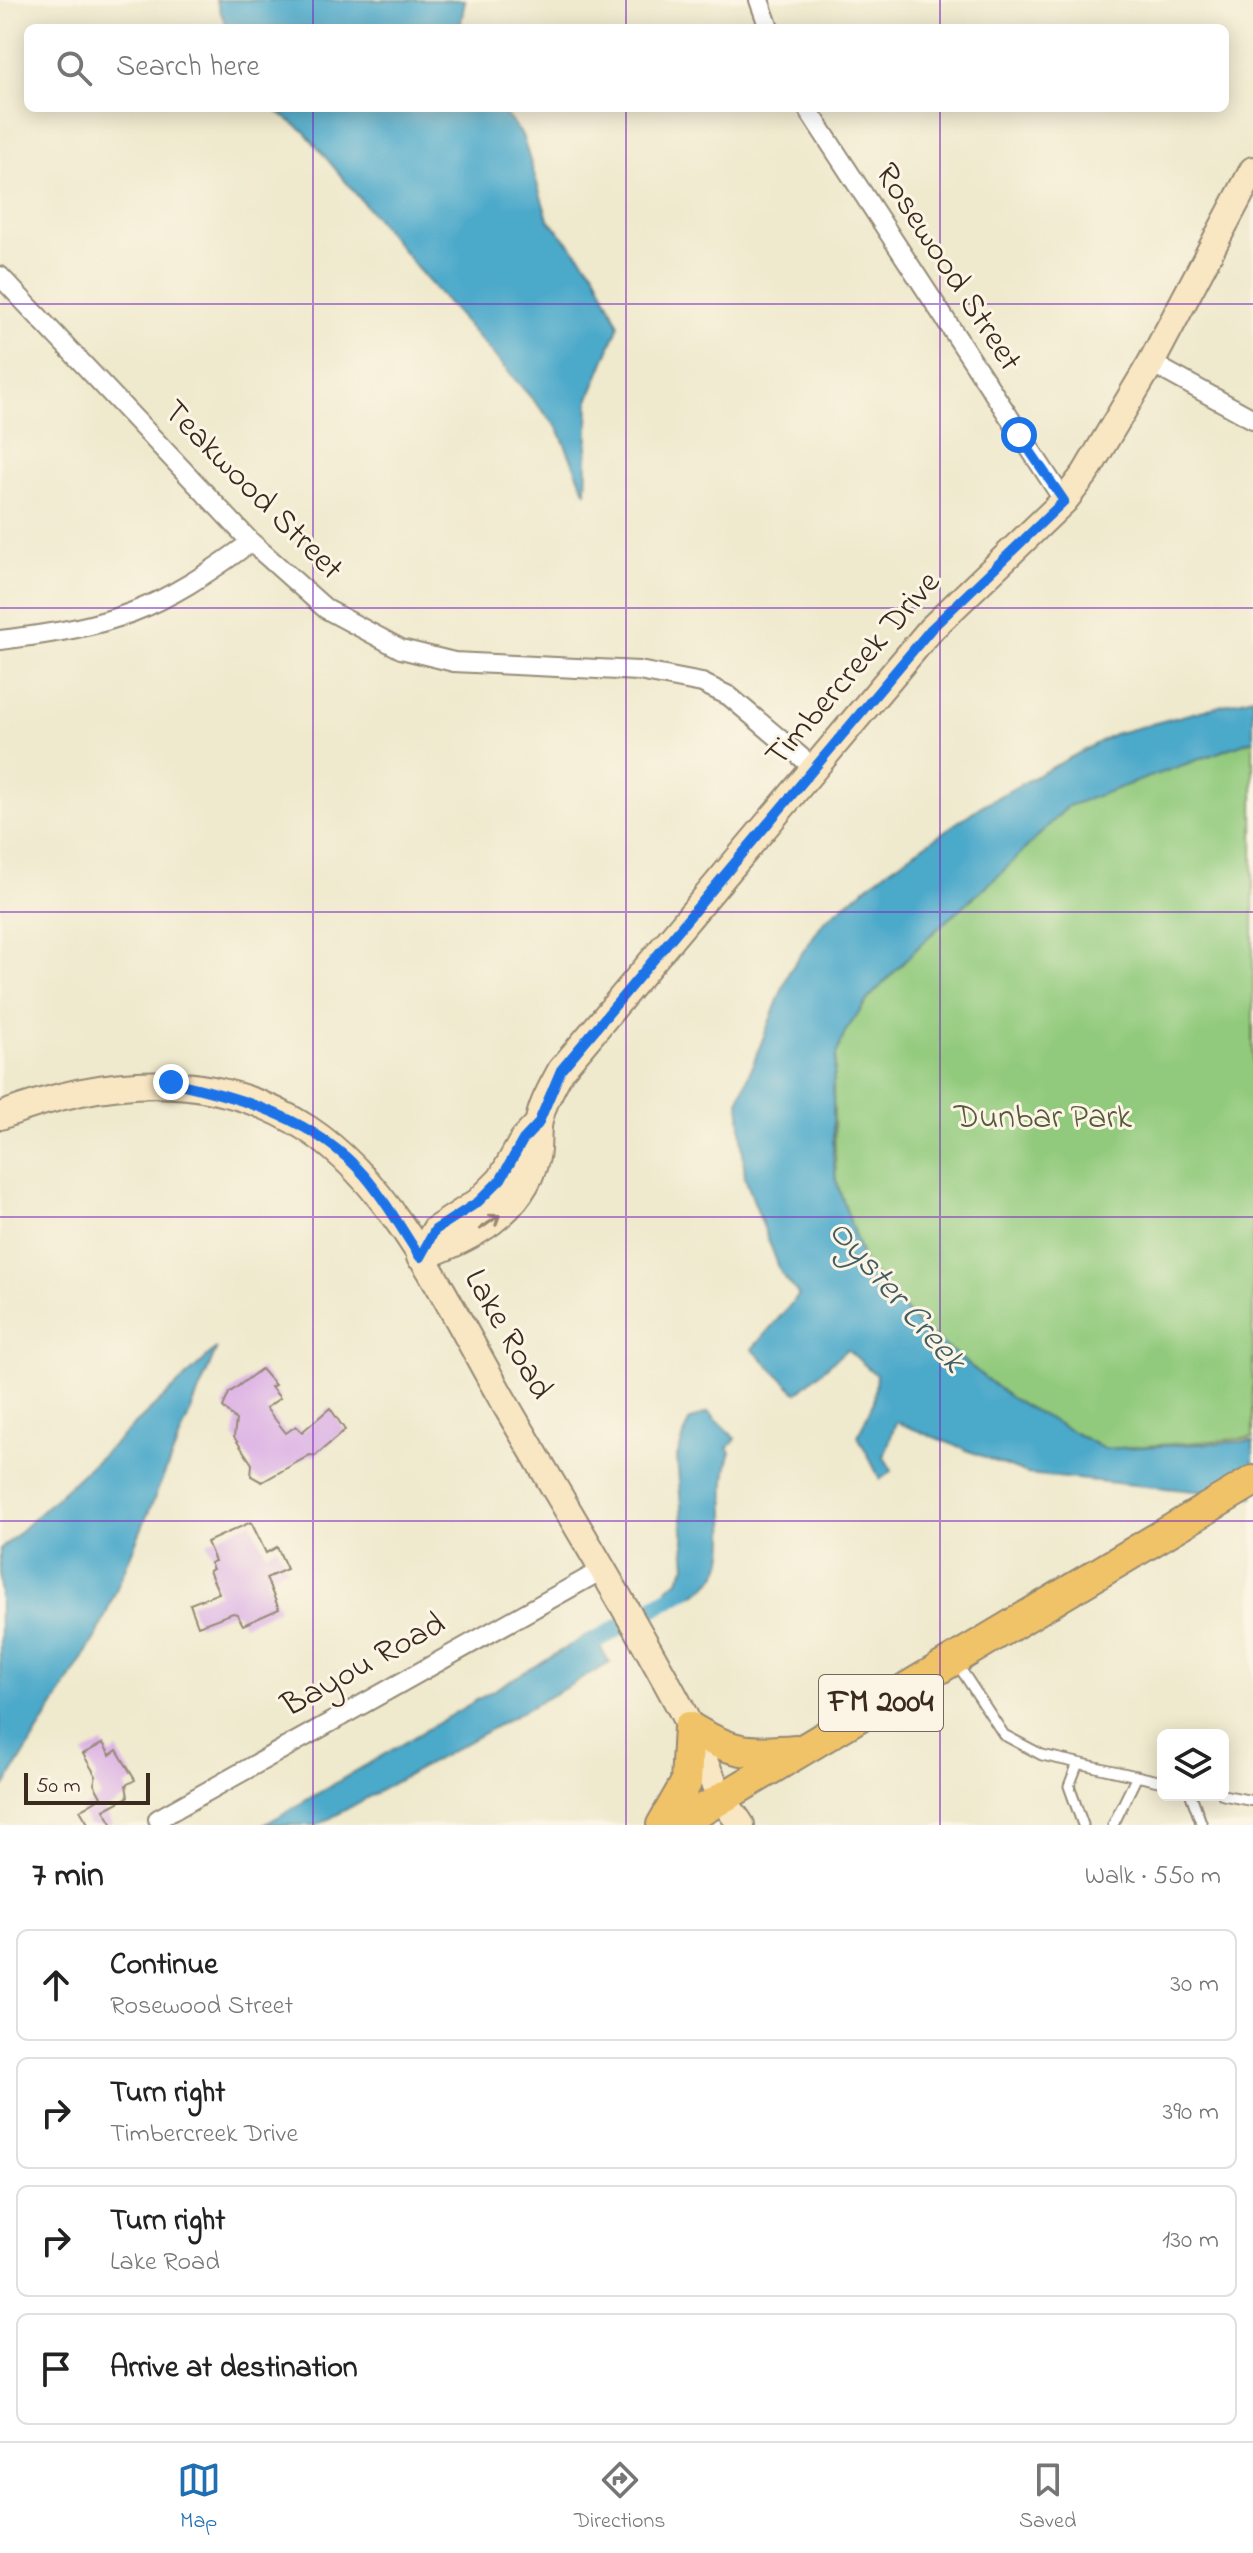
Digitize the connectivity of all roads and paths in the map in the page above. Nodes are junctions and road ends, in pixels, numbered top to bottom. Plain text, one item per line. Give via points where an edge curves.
1 (759, 0) edge
2 (768, 24) edge
3 (810, 112) edge
4 (1253, 170) edge
5 (0, 276) edge
6 (1151, 363) junction
7 (1253, 419) edge
8 (1064, 501) junction
9 (251, 542) junction
10 (0, 640) edge
11 (814, 768) junction
12 (0, 1116) edge
13 (420, 1257) junction
14 (1253, 1481) edge
15 (607, 1580) junction
16 (955, 1659) junction
17 (689, 1727) junction
18 (803, 1750) junction
19 (1078, 1763) junction
20 (1137, 1776) junction
21 (1157, 1781) edge
22 (1229, 1796) edge
23 (1193, 1801) edge
24 (1253, 1801) edge
25 (720, 1812) edge
26 (158, 1819) dead end
27 (662, 1825) edge
28 (677, 1825) edge
29 (741, 1825) edge
30 (1083, 1825) edge
31 (1113, 1825) edge
32 (1202, 1825) edge

1 - 2 street
3 - 8 street, Rosewood Street
4 - 6 street, Timbercreek Drive
5 - 9 street, Teakwood Street
6 - 7 street
6 - 8 street, Timbercreek Drive
8 - 11 street, Timbercreek Drive via 931,629
9 - 10 street via 183,590 128,616 70,631
9 - 11 street, Teakwood Street via 326,609 401,649 454,662 639,671 702,683 729,696
11 - 13 street, Timbercreek Drive via 561,1070 538,1124 537,1153 522,1193 486,1226
12 - 13 street, Lake Road via 56,1095 112,1087 171,1082 230,1095 308,1129 363,1174
13 - 15 street, Lake Road
14 - 16 main road, FM 2004 / FM 2004
15 - 17 street, Lake Road
15 - 26 street, Bayou Road
16 - 18 main road, FM 2004 / FM 2004
16 - 19 lane via 1004,1735 1042,1755
17 - 18 main road via 734,1751
17 - 25 street, Lake Road
17 - 27 main road via 686,1783
18 - 25 main road, FM 2004 / FM 2004
19 - 20 lane
19 - 30 lane via 1069,1786
20 - 21 lane
20 - 31 lane
22 - 24 lane
23 - 32 lane
25 - 28 main road, FM 2004 / FM 2004
25 - 29 street, Lake Road

